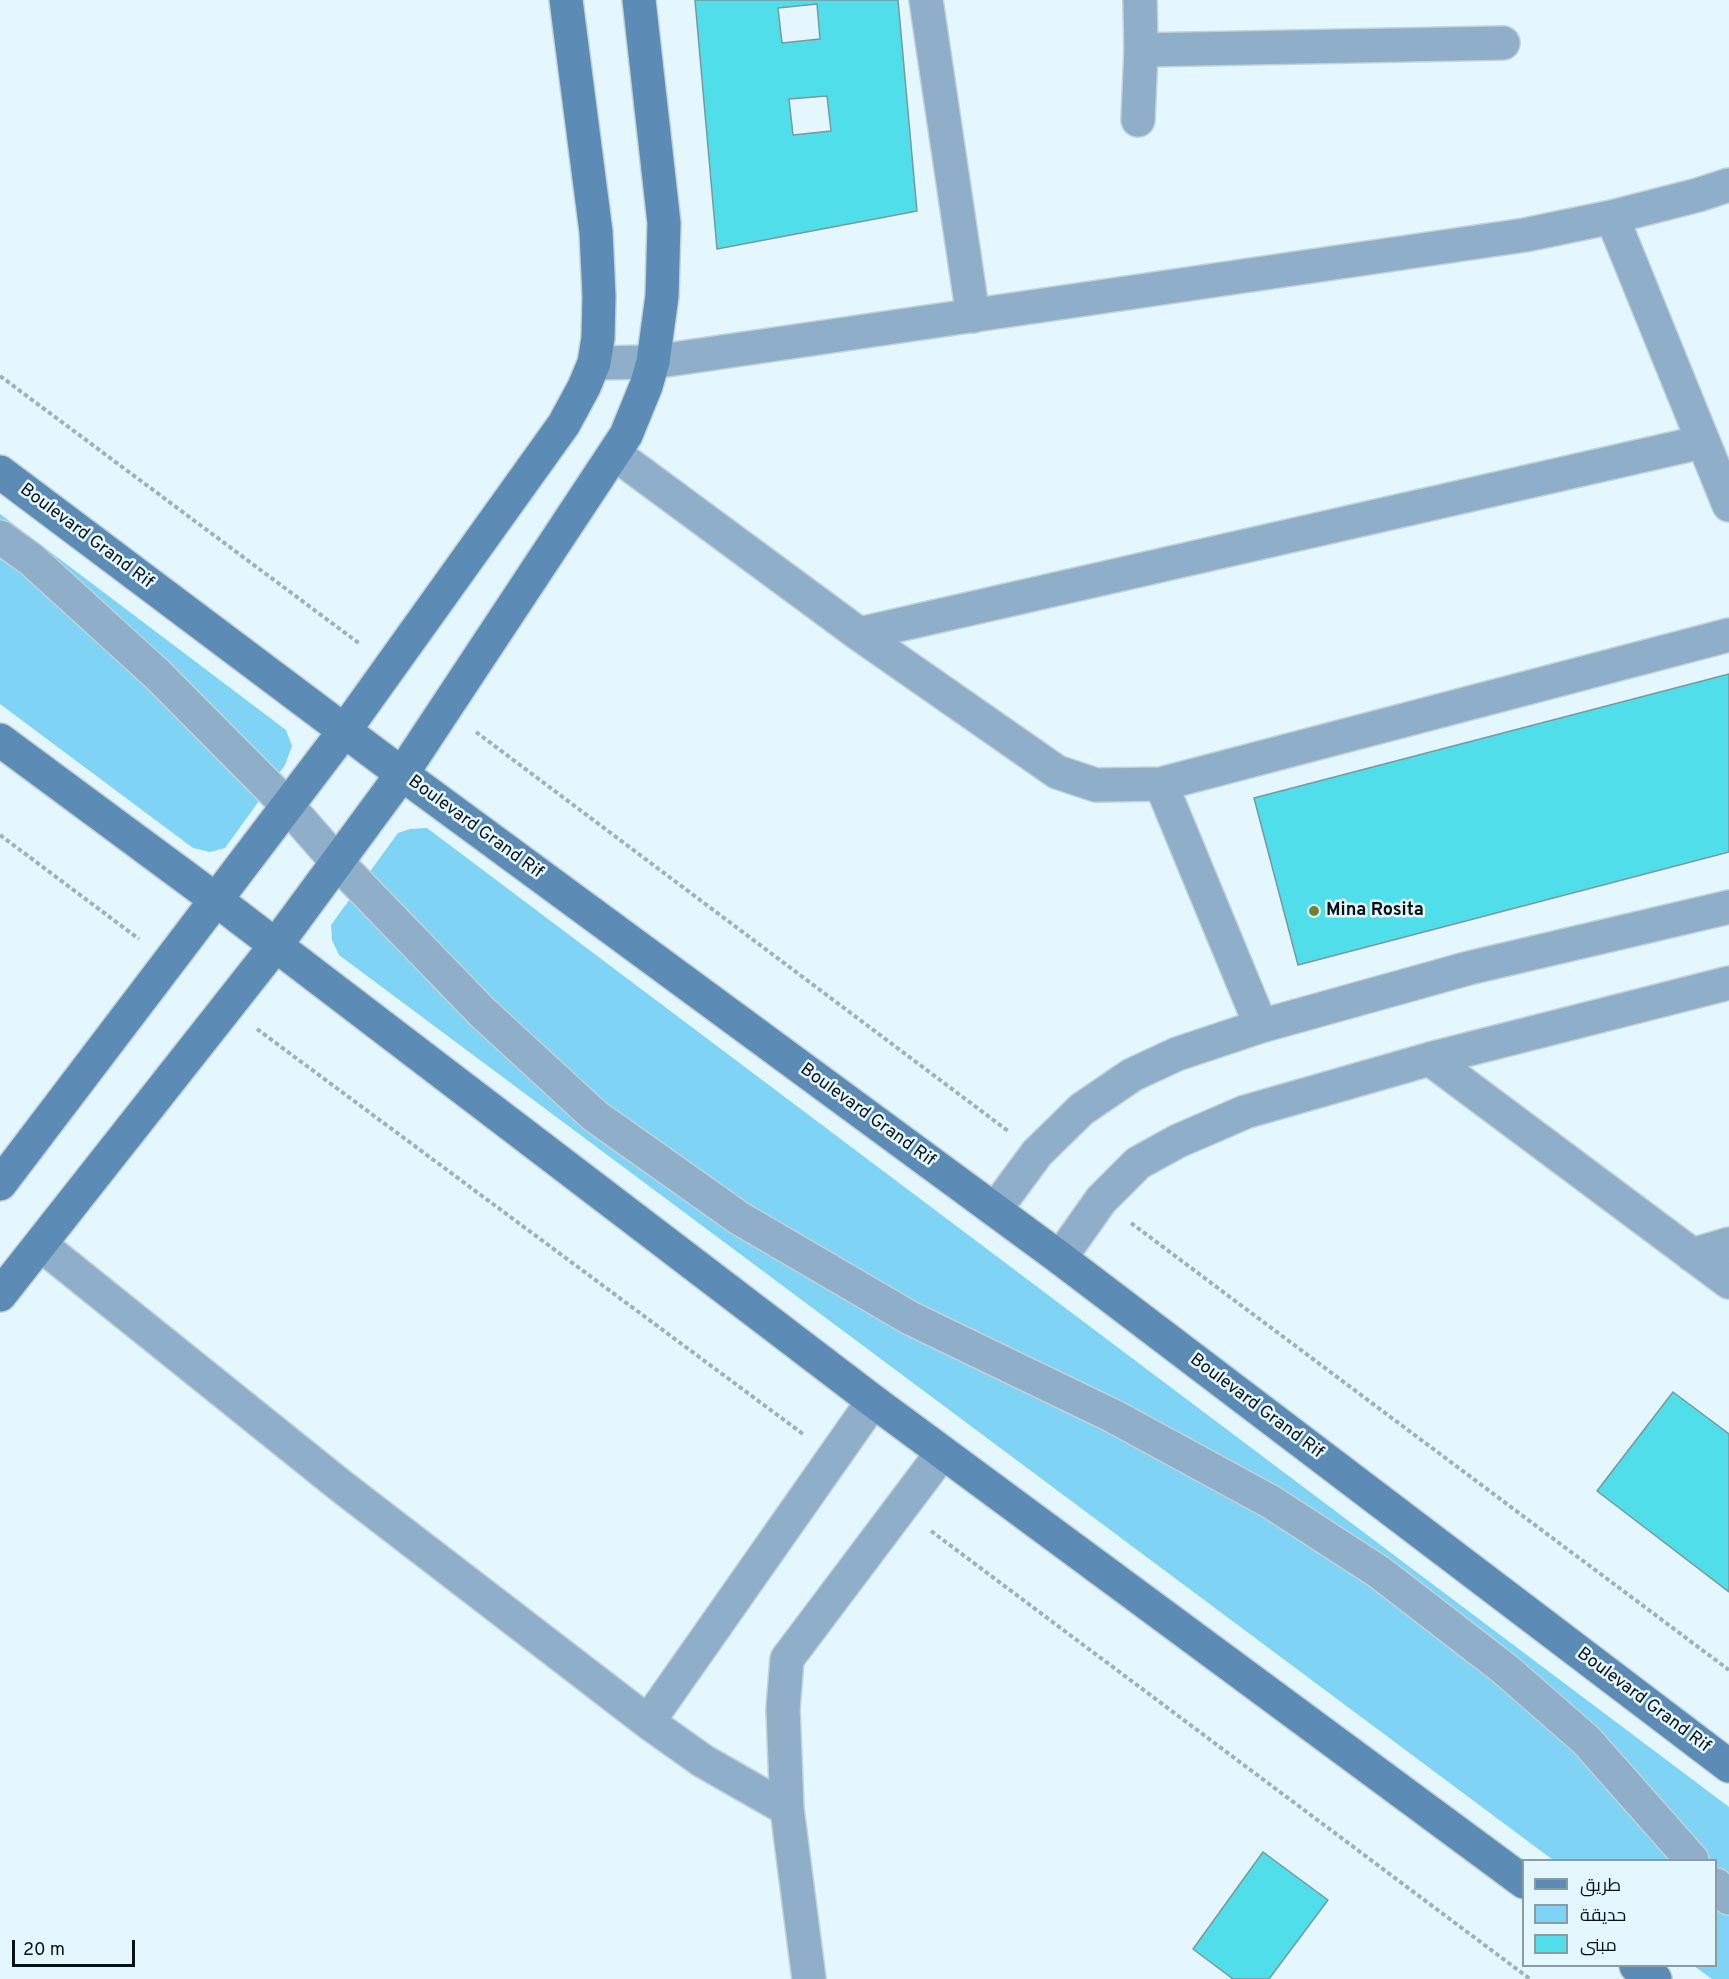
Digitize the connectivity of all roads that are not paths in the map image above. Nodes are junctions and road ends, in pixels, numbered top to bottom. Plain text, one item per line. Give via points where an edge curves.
1 (566, 0) edge
2 (639, 0) edge
3 (926, 0) edge
4 (1140, 0) edge
5 (1503, 43) dead end
6 (1141, 51) junction
7 (1138, 120) dead end
8 (1729, 185) edge
9 (1612, 217) junction
10 (972, 316) junction
11 (653, 362) junction
12 (594, 363) junction
13 (1702, 442) junction
14 (615, 454) junction
15 (0, 472) edge
16 (1729, 505) edge
17 (0, 537) edge
18 (859, 634) junction
19 (1729, 634) edge
20 (345, 730) junction
21 (0, 740) edge
22 (402, 774) junction
23 (1161, 784) junction
24 (287, 805) junction
25 (337, 862) junction
26 (215, 899) junction
27 (1729, 907) edge
28 (276, 945) junction
29 (1729, 983) edge
30 (1261, 1026) junction
31 (1430, 1059) junction
32 (0, 1184) edge
33 (995, 1210) junction
34 (1729, 1244) edge
35 (41, 1245) junction
36 (1692, 1255) junction
37 (1060, 1258) junction
38 (1729, 1282) edge
39 (0, 1295) edge
40 (873, 1401) junction
41 (942, 1453) junction
42 (648, 1722) junction
43 (1729, 1766) edge
44 (788, 1809) junction
45 (1691, 1859) edge
46 (1522, 1881) edge
47 (1717, 1886) edge
48 (1729, 1898) edge
49 (1639, 1967) edge
50 (809, 1979) edge
51 (1655, 1979) edge

1 - 12 street via 596,232 599,296
2 - 11 street via 664,223 663,296
3 - 10 street
4 - 6 street
5 - 6 street
6 - 7 street
8 - 9 street
9 - 10 street via 1525,236
9 - 13 street
10 - 11 street
11 - 12 street
11 - 14 street via 636,413
12 - 20 street via 564,424
13 - 16 street
13 - 18 street
14 - 18 street
14 - 22 street
15 - 20 street, Boulevard Grand Rif
17 - 24 street via 32,560 158,675
18 - 23 street via 1056,772 1096,786
19 - 23 street
20 - 22 street, Boulevard Grand Rif
20 - 24 street
21 - 26 street
22 - 25 street
22 - 33 street, Boulevard Grand Rif
23 - 30 street
24 - 25 street
24 - 26 street
25 - 28 street
25 - 45 street via 482,1012 595,1116 739,1218 900,1312 1113,1416 1271,1502 1378,1572 1506,1670 1586,1740
26 - 28 street
26 - 32 street
27 - 30 street via 1469,968
28 - 35 street
28 - 40 street
29 - 31 street
30 - 33 street via 1178,1054 1132,1075 1082,1109 1037,1153
31 - 36 street
31 - 37 street via 1245,1112 1178,1141 1138,1163 1101,1200
33 - 37 street, Boulevard Grand Rif
34 - 36 street
35 - 39 street
35 - 42 street via 341,1486
36 - 38 street
37 - 43 street, Boulevard Grand Rif
40 - 41 street
40 - 42 street
41 - 44 street via 787,1659 783,1709
41 - 46 street
42 - 44 street via 703,1761
44 - 50 street
47 - 48 street
49 - 51 street

